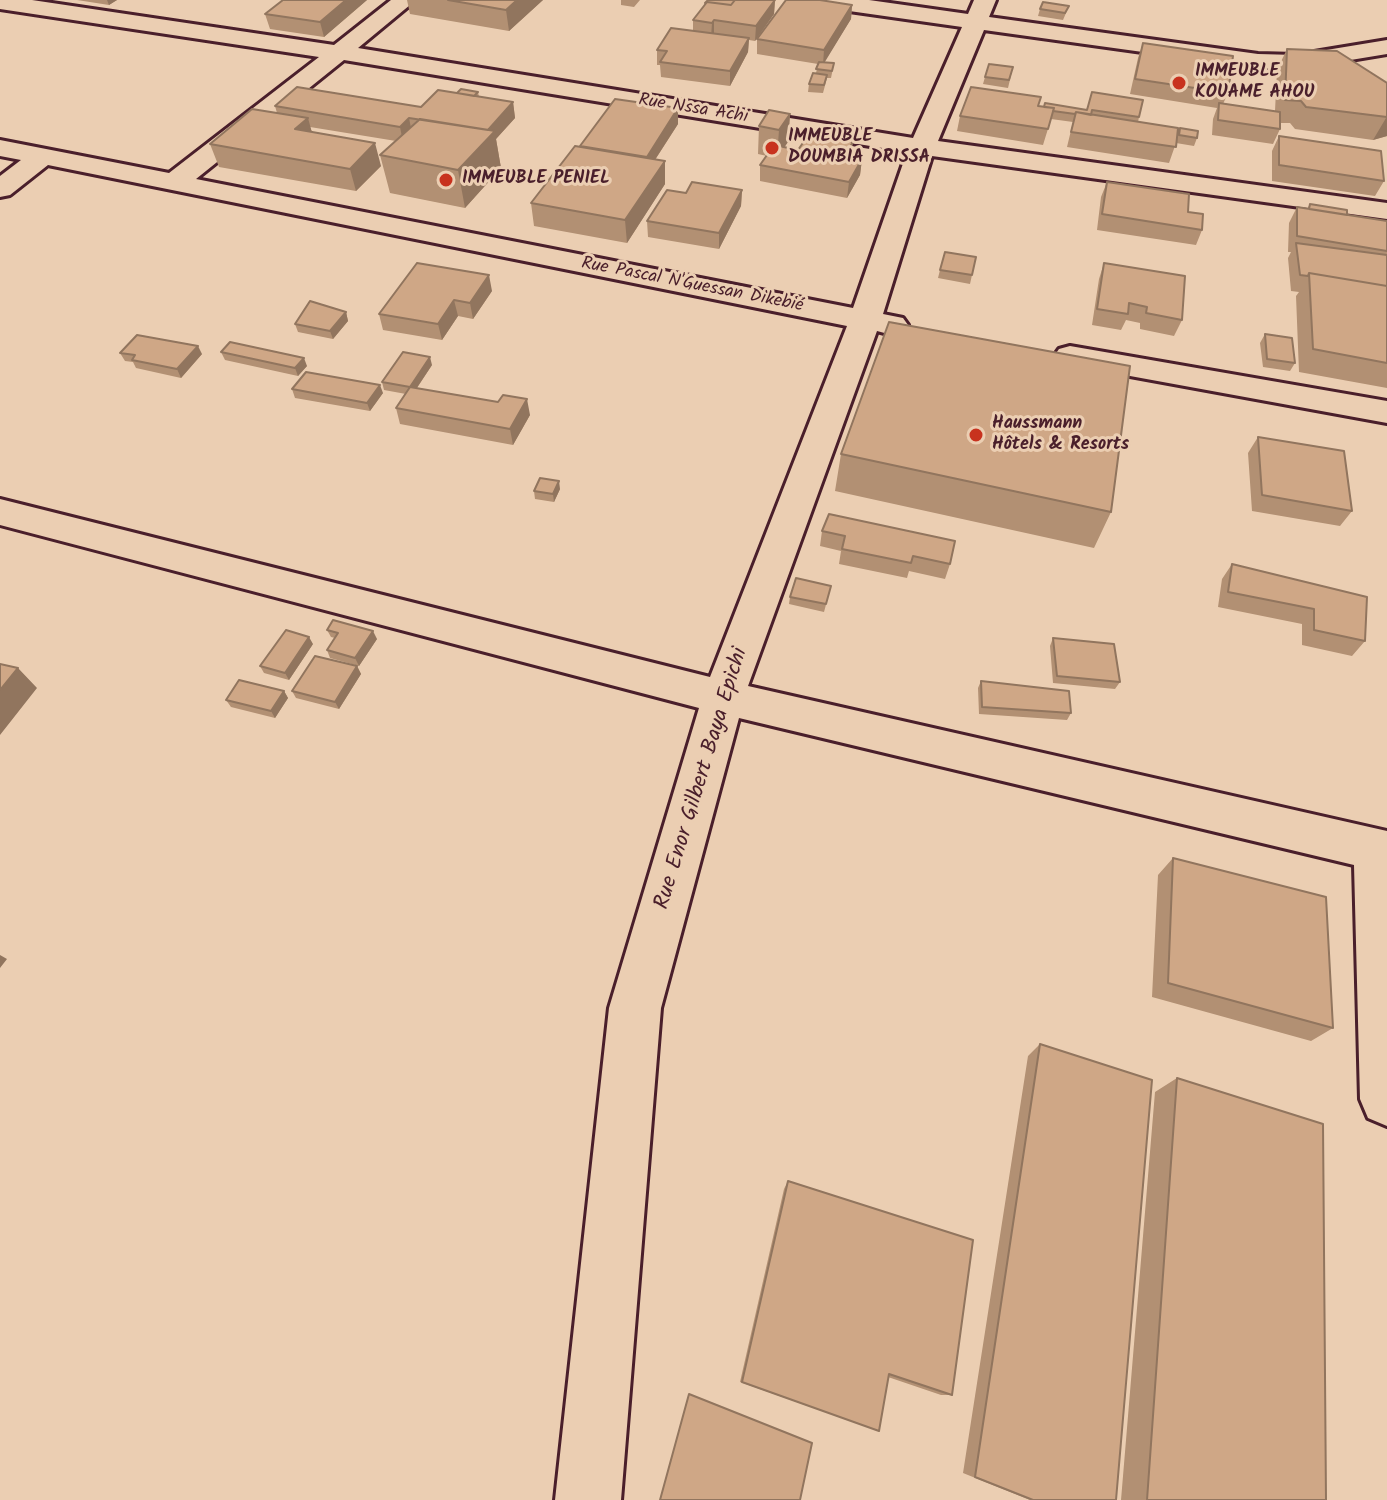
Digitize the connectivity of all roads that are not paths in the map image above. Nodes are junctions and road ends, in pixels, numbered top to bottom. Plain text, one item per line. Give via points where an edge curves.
1 (163, 0) edge
2 (405, 0) edge
3 (821, 0) edge
4 (0, 2) edge
5 (981, 11) edge
6 (130, 21) junction
7 (1387, 47) edge
8 (336, 52) junction
9 (922, 147) junction
10 (0, 148) edge
11 (43, 156) junction
12 (174, 183) junction
13 (0, 189) edge
14 (1387, 211) edge
15 (865, 320) junction
16 (926, 331) edge
17 (1049, 352) edge
18 (1387, 412) edge
19 (0, 512) edge
20 (723, 697) junction
21 (1382, 851) edge
22 (1387, 1099) edge
23 (588, 1500) edge

1 - 6 street
2 - 8 street
3 - 5 street
4 - 6 street, Rue Nssa Achi
5 - 7 street via 1258,61 1296,62
5 - 9 street, Rue Enor Gilbert Baya Epichi
6 - 8 street, Rue Nssa Achi
8 - 9 street, Rue Nssa Achi
8 - 12 street
9 - 14 street, Rue Nssa Achi
9 - 15 street, Rue Enor Gilbert Baya Epichi
10 - 11 street, Rue Pascal N'Guessan Dikebié
11 - 12 street, Rue Pascal N'Guessan Dikebié
11 - 13 street
12 - 15 street, Rue Pascal N'Guessan Dikebié
15 - 16 street, Rue Pascal N'Guessan Dikebié
15 - 20 street, Rue Enor Gilbert Baya Epichi
17 - 18 street
19 - 20 street
20 - 21 street
20 - 23 street, Rue Enor Gilbert Baya Epichi via 635,1008
21 - 22 street

